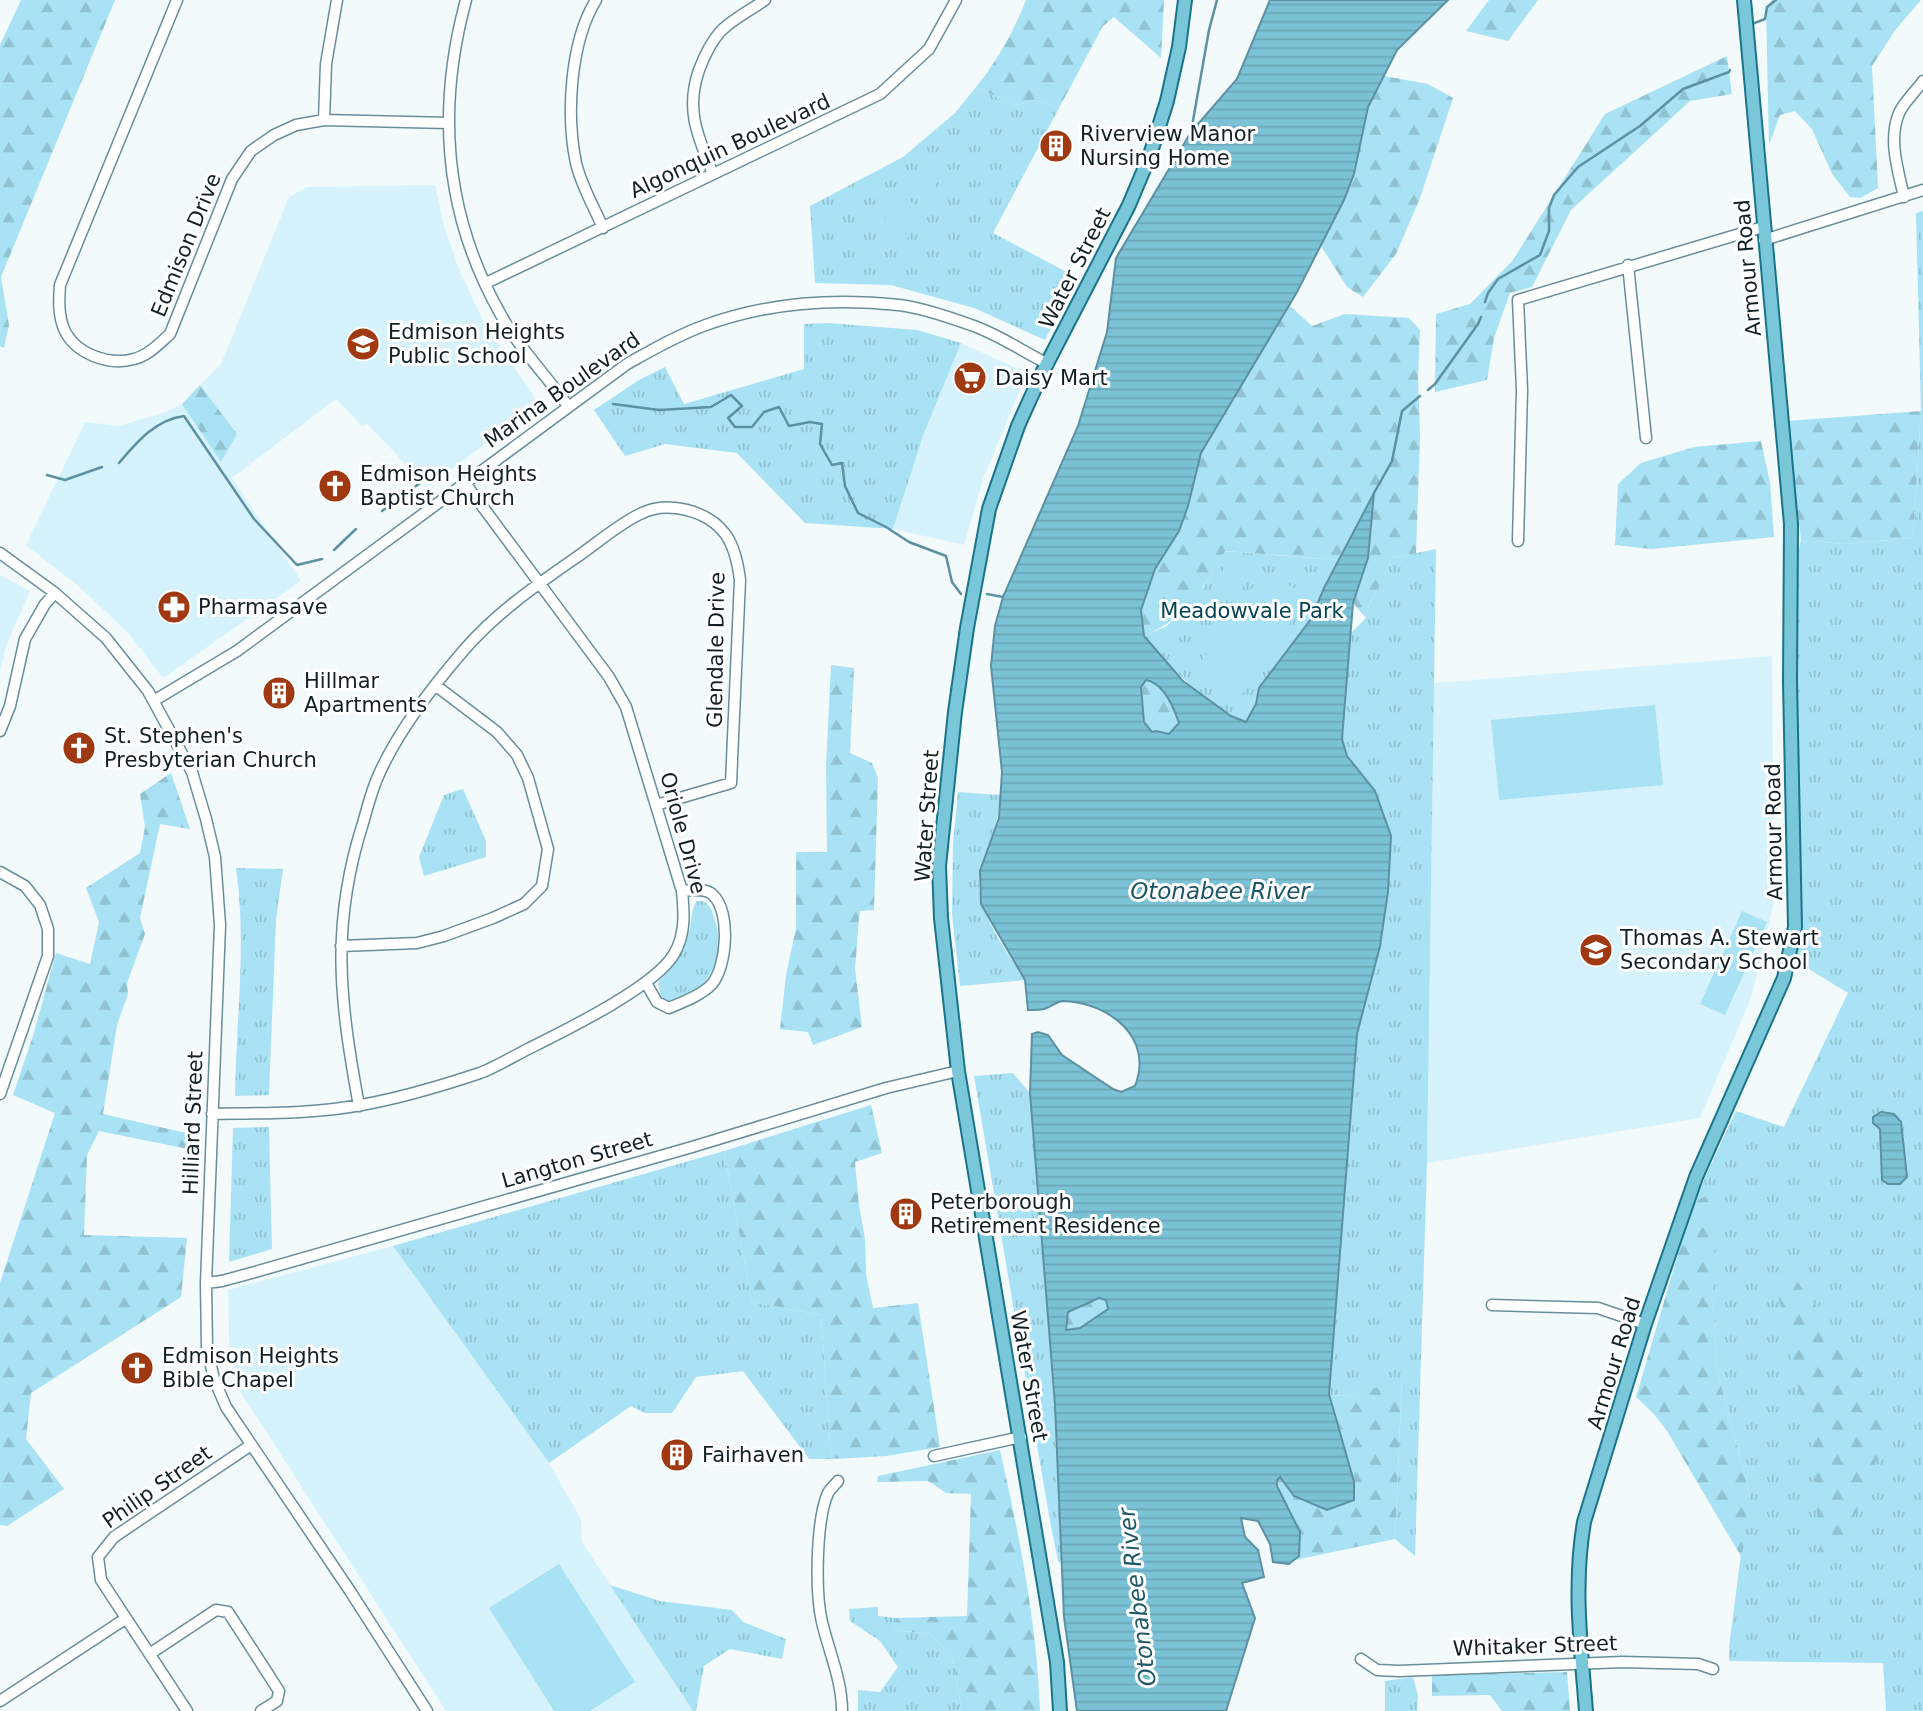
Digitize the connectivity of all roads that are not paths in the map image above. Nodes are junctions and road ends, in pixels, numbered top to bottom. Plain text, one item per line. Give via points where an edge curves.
1 (177, 0) edge
2 (338, 0) edge
3 (466, 0) edge
4 (596, 0) edge
5 (765, 0) edge
6 (956, 0) edge
7 (1185, 0) edge
8 (1744, 0) edge
9 (1923, 81) edge
10 (324, 120) junction
11 (448, 123) junction
12 (713, 174) junction
13 (1923, 190) edge
14 (1904, 197) junction
15 (603, 228) junction
16 (1764, 233) junction
17 (1628, 265) junction
18 (486, 283) junction
19 (1048, 364) junction
20 (568, 406) junction
21 (1646, 438) dead end
22 (465, 483) junction
23 (1518, 541) dead end
24 (0, 554) edge
25 (539, 583) junction
26 (55, 593) junction
27 (435, 685) junction
28 (155, 700) junction
29 (0, 731) edge
30 (656, 805) junction
31 (0, 872) edge
32 (682, 891) junction
33 (341, 946) junction
34 (646, 983) junction
35 (958, 1071) junction
36 (0, 1094) edge
37 (359, 1106) junction
38 (212, 1114) junction
39 (206, 1283) junction
40 (1492, 1305) dead end
41 (1645, 1324) junction
42 (1021, 1437) junction
43 (251, 1445) junction
44 (934, 1455) dead end
45 (838, 1481) dead end
46 (125, 1619) junction
47 (151, 1653) junction
48 (1361, 1659) dead end
49 (1582, 1665) junction
50 (1713, 1669) dead end
51 (0, 1701) edge
52 (187, 1711) edge
53 (261, 1711) edge
54 (427, 1711) edge
55 (842, 1711) edge
56 (1060, 1711) edge
57 (1586, 1711) edge

1 - 10 street, Edmison Drive via 60,285 58,308 64,330 80,348 98,359 117,361 153,350 170,334 232,179 251,151 296,125
2 - 10 street via 326,64
3 - 11 street via 451,69
4 - 15 street via 579,44 571,122 577,165
5 - 12 street via 721,31 703,58 694,85 692,112
6 - 12 street, Algonquin Boulevard via 929,49 880,94
7 - 19 main road, Water Street via 1167,101 1150,155
8 - 16 main road, Armour Road
9 - 14 street via 1899,112 1895,134
10 - 11 street, Edmison Drive
11 - 18 street via 455,190
12 - 15 street, Algonquin Boulevard
13 - 14 street
14 - 16 street
15 - 18 street, Algonquin Boulevard
16 - 17 street
16 - 41 main road, Armour Road via 1791,524 1795,927 1784,978 1696,1177
17 - 21 street
17 - 23 street via 1517,300 1522,390
18 - 20 street via 501,316
19 - 20 street, Marina Boulevard via 973,326 901,306 823,302 743,313 703,326 626,364
19 - 35 main road, Water Street via 1018,426 989,509 955,712 939,866
20 - 22 street, Marina Boulevard
22 - 25 street, Oriole Drive
22 - 28 street, Marina Boulevard via 237,651
24 - 26 street, Hilliard Street
25 - 27 street via 502,612
25 - 30 street, Oriole Drive via 626,707
25 - 30 street, Glendale Drive via 641,513 667,507 696,512 726,534 736,554 740,580 731,783
26 - 28 street, Hilliard Street via 106,638
26 - 29 street via 25,639
27 - 33 street via 405,727 375,784 351,862
27 - 33 street via 497,732 517,755 548,849 542,886 524,904 444,936 418,943
28 - 38 street, Hilliard Street via 192,772 215,857 220,925
30 - 32 street, Oriole Drive
31 - 36 street via 25,886 40,905 48,929 48,956
32 - 34 street, Oriole Drive via 684,917 675,953
32 - 34 street via 713,895 723,913 726,940 717,973 713,983 669,1008 657,1002
33 - 37 street via 345,1031
34 - 37 street, Oriole Drive via 482,1072
35 - 39 street, Langton Street
35 - 42 main road, Water Street
37 - 38 street, Oriole Drive
38 - 39 street, Hilliard Street
39 - 43 street, Hilliard Street via 207,1348 214,1379
40 - 41 street via 1598,1308
41 - 49 main road, Armour Road via 1584,1522 1577,1597
42 - 44 street
42 - 56 main road, Water Street via 1057,1662
43 - 46 street, Philip Street via 114,1537 98,1557 101,1580
43 - 54 street, Hilliard Street
45 - 55 street via 829,1491 823,1511 818,1591 842,1693
46 - 47 street, Philip Street
46 - 51 street
47 - 52 street, Philip Street
47 - 53 street via 216,1609 228,1612 279,1690 276,1701
48 - 49 street, Whitaker Street via 1377,1670 1399,1671
49 - 50 street, Whitaker Street via 1698,1664
49 - 57 main road, Armour Road

